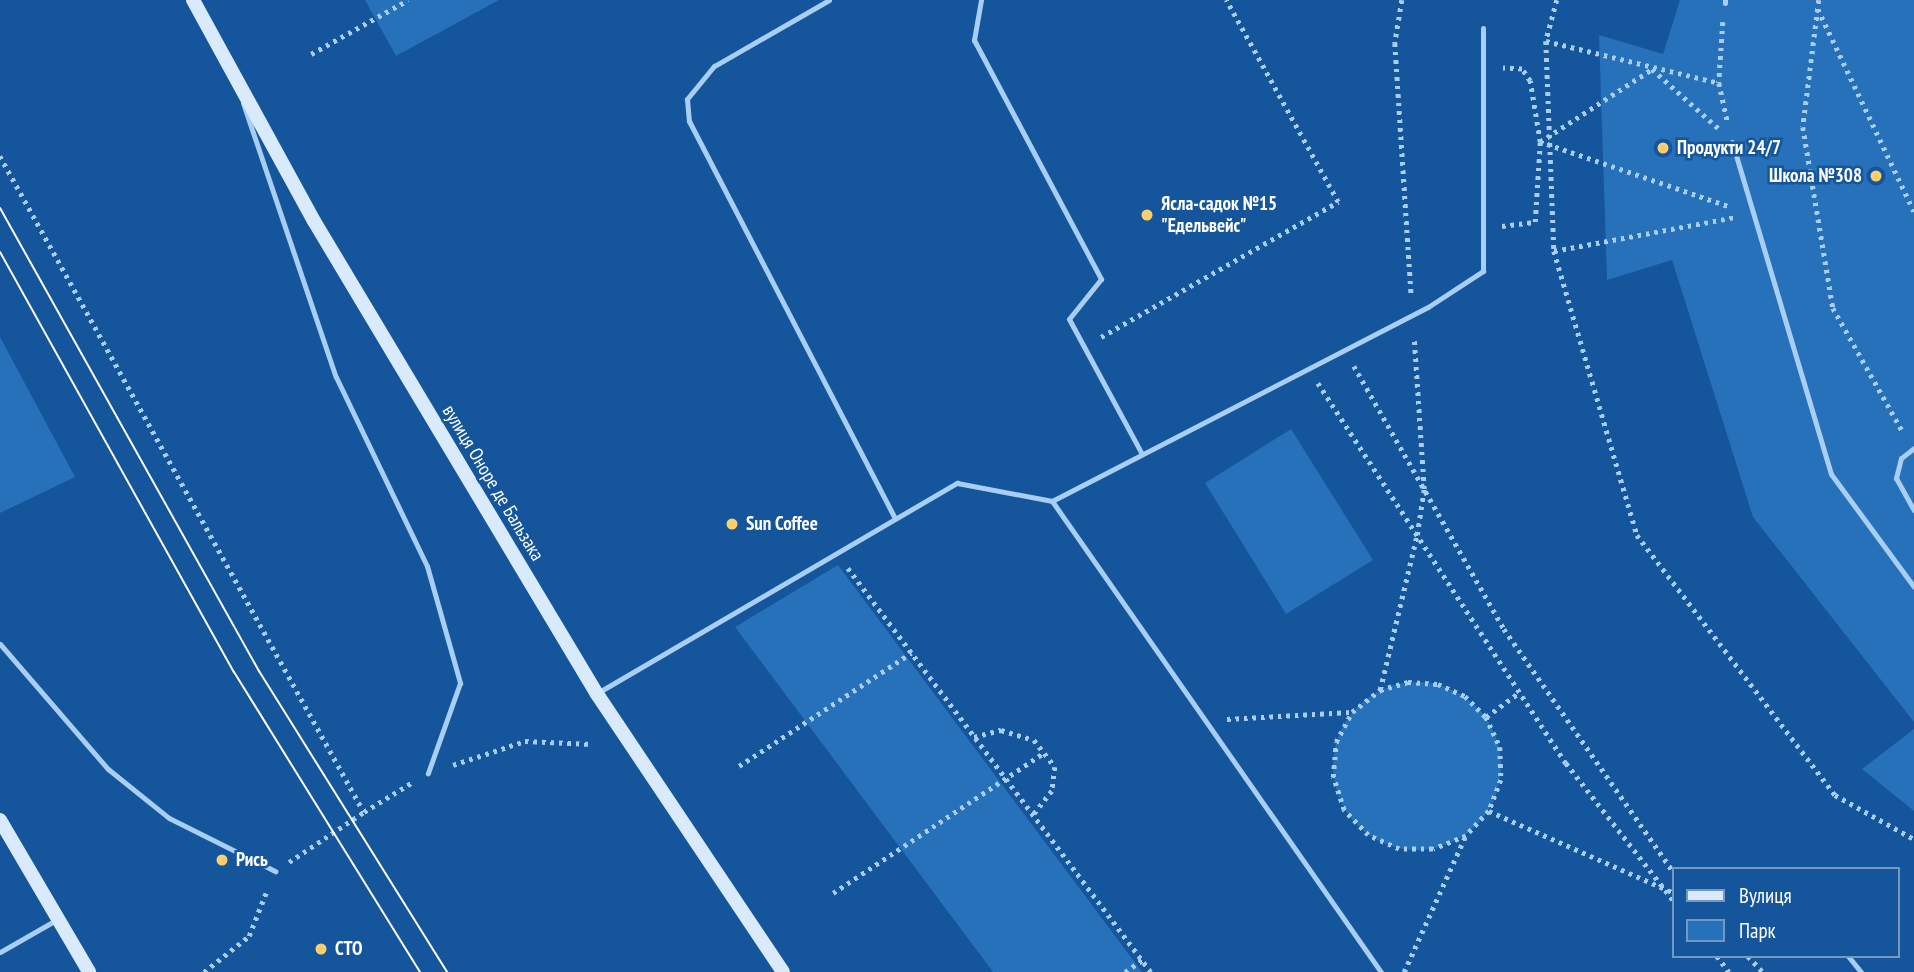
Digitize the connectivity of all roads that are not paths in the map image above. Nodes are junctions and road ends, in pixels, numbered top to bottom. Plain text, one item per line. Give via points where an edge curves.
1 (193, 0) edge
2 (829, 0) edge
3 (981, 0) edge
4 (1483, 28) dead end
5 (232, 71) junction
6 (1732, 142) road end
7 (1913, 448) edge
8 (1142, 454) junction
9 (1052, 501) junction
10 (1914, 510) edge
11 (895, 519) junction
12 (1914, 587) edge
13 (0, 644) edge
14 (597, 694) junction
15 (428, 773) road end
16 (0, 820) edge
17 (275, 870) road end
18 (57, 920) junction
19 (0, 952) edge
20 (1849, 958) edge
21 (89, 972) edge
22 (783, 972) edge
23 (1381, 972) edge
24 (1861, 972) edge

1 - 5 street, вулиця Оноре де Бальзака
2 - 11 lane via 714,66 687,99 689,121
3 - 8 lane via 975,40 1101,279 1069,319
4 - 8 lane via 1483,271 1413,314 1342,346 1308,369
5 - 14 street, вулиця Оноре де Бальзака via 314,221
5 - 15 lane via 336,377 427,566 460,683
6 - 12 lane via 1831,474
7 - 10 lane via 1901,458 1896,478
8 - 9 lane
9 - 11 lane via 957,483
9 - 23 lane
11 - 14 lane
13 - 17 lane via 108,769 169,818
14 - 22 street, вулиця Оноре де Бальзака
16 - 18 street
18 - 19 lane
18 - 21 street
20 - 24 lane

